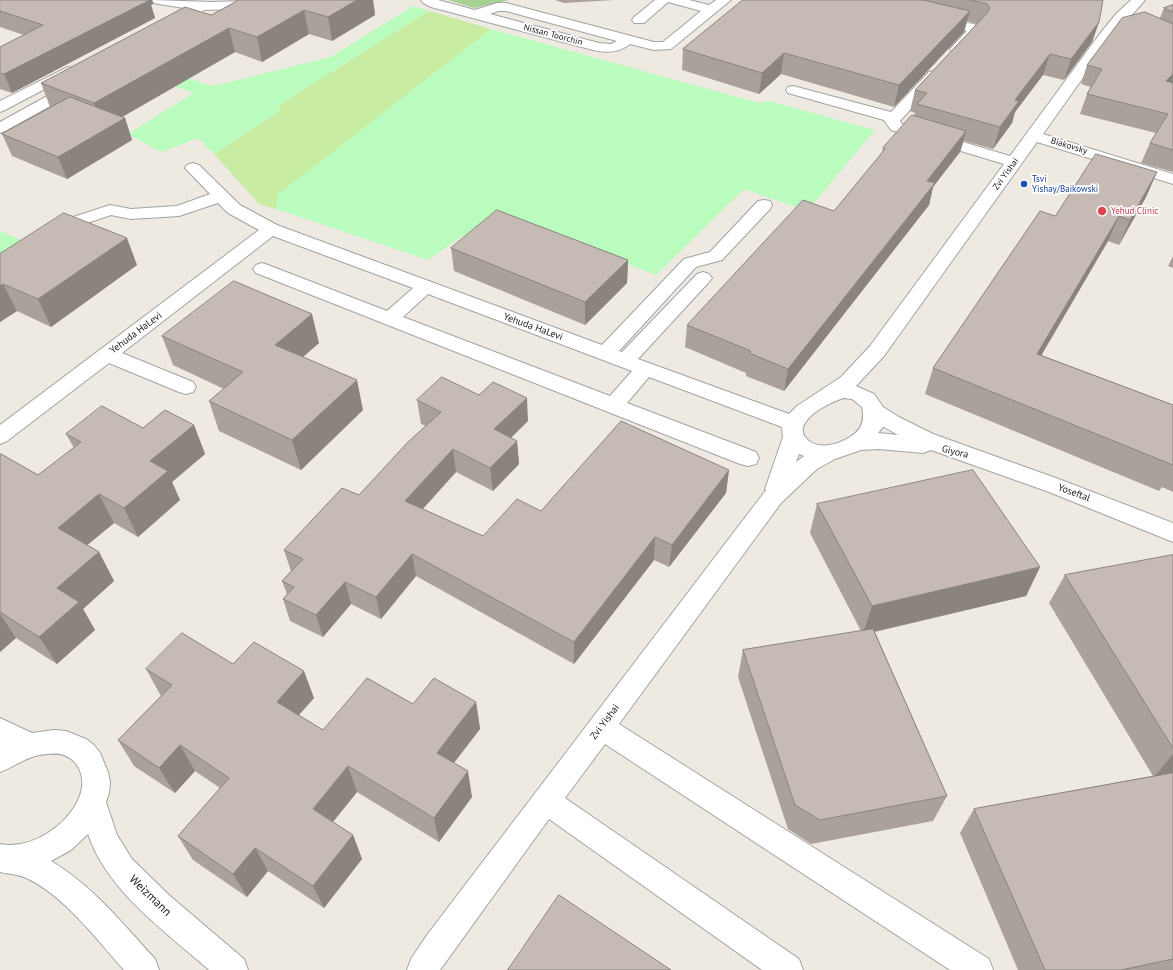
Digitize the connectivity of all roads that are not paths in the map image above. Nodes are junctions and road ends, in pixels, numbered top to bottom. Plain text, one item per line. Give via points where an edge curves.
1 (159, 0) edge
2 (216, 0) edge
3 (265, 0) edge
4 (428, 0) edge
5 (663, 0) edge
6 (673, 0) edge
7 (724, 0) edge
8 (1138, 0) edge
9 (196, 5) junction
10 (712, 10) junction
11 (922, 15) edge
12 (172, 16) edge
13 (639, 20) dead end
14 (165, 38) edge
15 (77, 66) edge
16 (86, 81) edge
17 (793, 90) dead end
18 (0, 107) edge
19 (894, 118) junction
20 (0, 128) edge
21 (1034, 136) junction
22 (1014, 162) junction
23 (193, 168) dead end
24 (1173, 179) edge
25 (221, 196) junction
26 (764, 205) dead end
27 (61, 227) edge
28 (271, 229) junction
29 (262, 269) dead end
30 (703, 278) dead end
31 (425, 286) junction
32 (390, 319) junction
33 (877, 351) junction
34 (107, 354) junction
35 (605, 354) junction
36 (625, 361) junction
37 (645, 369) junction
38 (186, 388) dead end
39 (828, 395) junction
40 (613, 406) junction
41 (872, 406) junction
42 (794, 432) junction
43 (0, 436) edge
44 (856, 443) junction
45 (831, 452) junction
46 (973, 456) junction
47 (748, 458) dead end
48 (773, 497) junction
49 (1173, 533) edge
50 (601, 728) junction
51 (0, 730) edge
52 (32, 745) junction
53 (0, 760) edge
54 (546, 801) junction
55 (92, 803) junction
56 (6, 858) edge
57 (430, 958) edge
58 (144, 970) edge
59 (233, 970) edge
60 (410, 970) edge
61 (788, 970) edge
62 (978, 970) edge

1 - 9 street
2 - 9 street
3 - 9 street via 233,6
4 - 10 street, Nissan Toorchin via 476,14 496,7 506,7 654,46 666,46
5 - 13 street
6 - 10 street
7 - 10 street
8 - 21 street, Zvi Yishai via 1127,20
9 - 12 street
9 - 14 street via 191,22
11 - 19 street via 976,29
15 - 18 street
16 - 20 street
17 - 19 street
19 - 22 street via 892,120 896,127
21 - 22 street, Zvi Yishai
21 - 24 street, Biakovsky
22 - 33 street, Zvi Yishai
23 - 25 street, Yehuda HaLevi
25 - 27 street via 179,211 131,214 110,210
25 - 28 street, Yehuda HaLevi via 234,209
26 - 35 street via 716,256 690,263
28 - 31 street, Yehuda HaLevi
28 - 34 street, Yehuda HaLevi
29 - 32 street
30 - 36 street
31 - 32 street
31 - 35 street, Yehuda HaLevi
32 - 40 street
33 - 39 street, Zvi Yishai via 848,382
33 - 41 street, Zvi Yishai via 869,370
34 - 38 street
34 - 43 street, Yehuda HaLevi
35 - 36 street, Yehuda HaLevi
36 - 37 street, Yehuda HaLevi
37 - 40 street
37 - 42 street, Yehuda HaLevi
39 - 41 street via 842,391 852,392 862,395
39 - 42 street via 802,412
40 - 47 street
41 - 44 street via 875,421 871,431
41 - 46 street, Giyora via 902,429
42 - 45 street via 801,446 810,451
42 - 48 street, Zvi Yishai via 782,476
44 - 45 street
44 - 46 street, Giyora via 905,442
45 - 48 street, Zvi Yishai via 809,464
46 - 49 street, Yoseftal via 1104,504
48 - 50 street, Zvi Yishai
50 - 54 street, Zvi Yishai
50 - 62 street
51 - 52 street
52 - 53 street via 20,748
52 - 55 street via 40,742 59,742 75,746 88,755 96,780
54 - 57 street, Zvi Yishai
54 - 61 street
55 - 56 street via 81,821 60,842 24,858
55 - 59 street, Weizmann via 105,842 122,869 160,907
56 - 58 street via 38,869 57,882 87,908
57 - 60 street, Zvi Yishai

